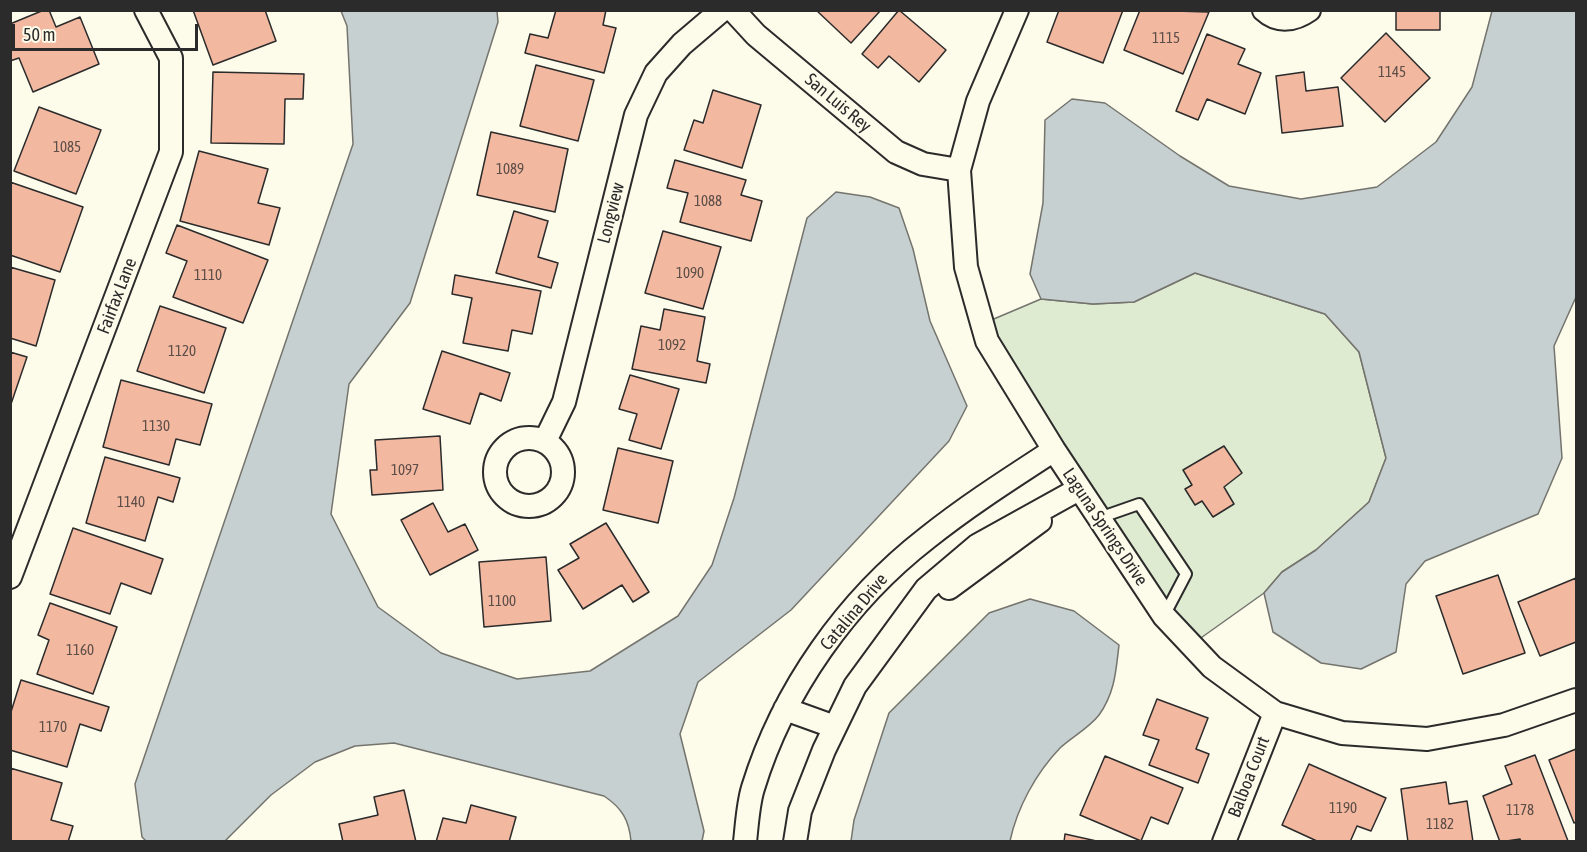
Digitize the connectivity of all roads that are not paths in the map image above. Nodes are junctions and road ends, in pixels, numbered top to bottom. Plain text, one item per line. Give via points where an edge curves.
1 (146, 10) edge
2 (722, 10) edge
3 (733, 10) edge
4 (1017, 10) edge
5 (1264, 10) edge
6 (1309, 10) edge
7 (959, 170) junction
8 (545, 441) dead end
9 (1054, 450) junction
10 (1079, 489) junction
11 (957, 515) junction
12 (1099, 518) junction
13 (978, 545) junction
14 (10, 577) edge
15 (1164, 616) junction
16 (902, 624) junction
17 (1576, 700) edge
18 (784, 709) junction
19 (1275, 713) junction
20 (835, 727) junction
21 (745, 842) edge
22 (795, 842) edge
23 (1224, 842) edge

1 - 14 street, Fairfax Lane via 171,58 171,152
2 - 8 street, Longview via 682,44 656,73 636,115 564,402
3 - 7 street, San Luis Rey via 756,35 896,152 923,164
4 - 7 street, Laguna Springs Drive via 978,101
5 - 6 street via 1289,20
7 - 9 street, Laguna Springs Drive via 966,267 987,340
9 - 10 street, Laguna Springs Drive
9 - 11 street, Catalina Drive
10 - 12 street, Laguna Springs Drive
10 - 13 street
10 - 16 street via 1010,546
11 - 13 street
11 - 18 street, Catalina Drive via 895,565 850,612 801,678
12 - 15 street, Laguna Springs Drive
12 - 15 lane via 1139,504 1186,574
13 - 16 street via 926,589
15 - 19 street, Laguna Springs Drive via 1212,667
16 - 20 street via 855,686
17 - 19 street, Laguna Springs Drive via 1504,725 1427,739 1341,733
18 - 20 street
18 - 21 street, Catalina Drive via 752,789
19 - 23 street, Balboa Court
20 - 22 street via 800,811

